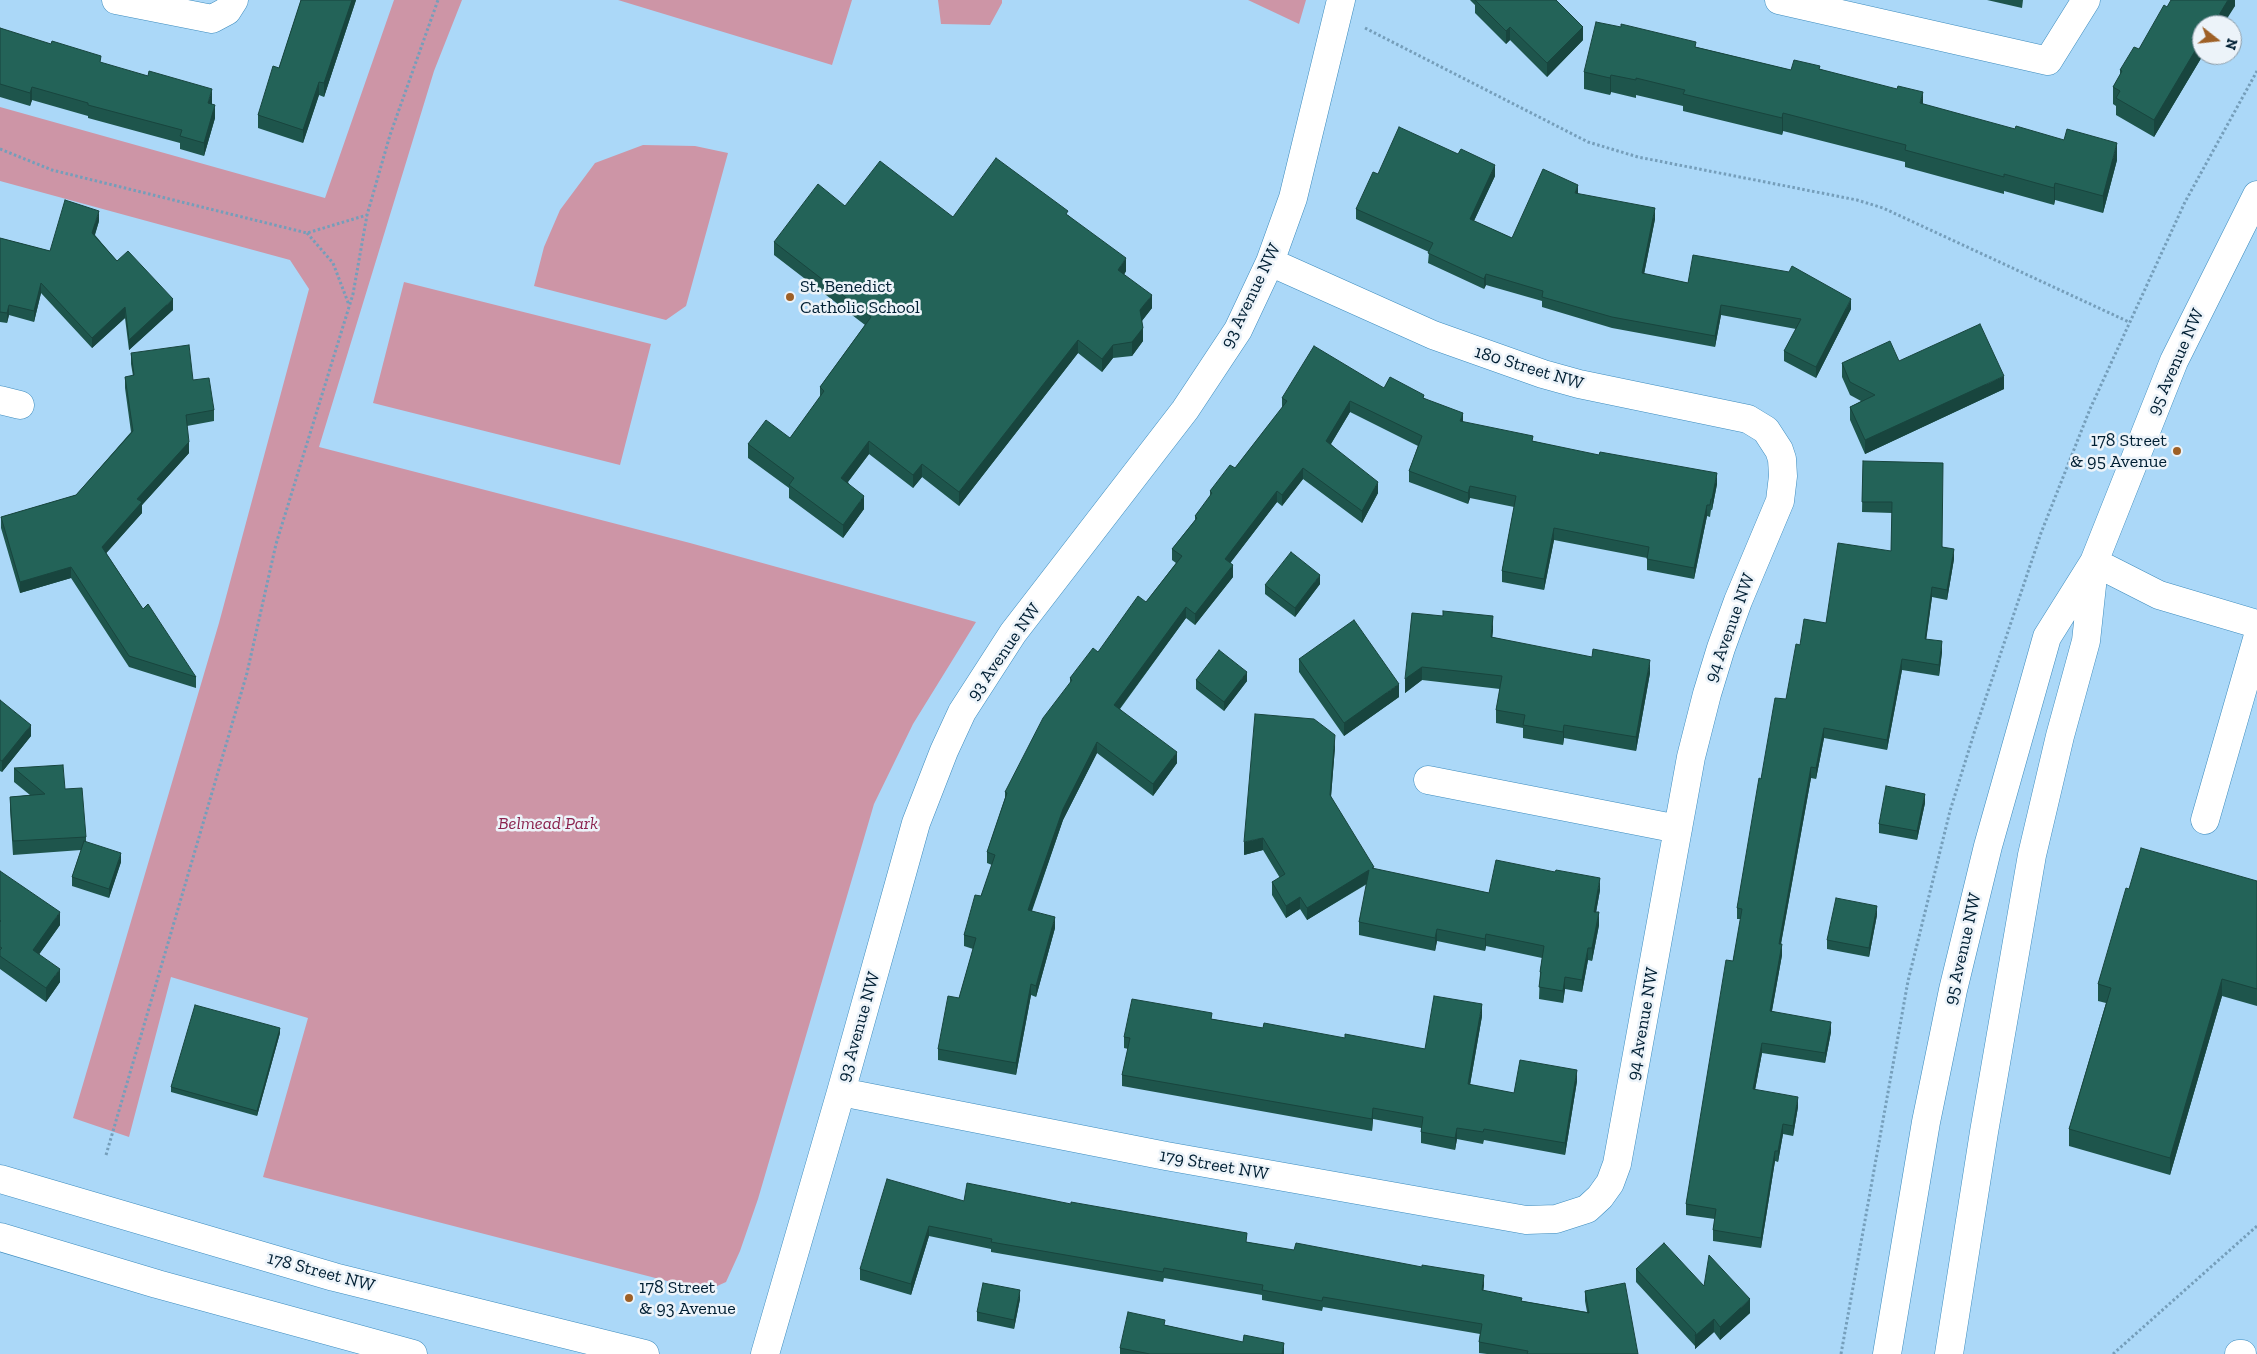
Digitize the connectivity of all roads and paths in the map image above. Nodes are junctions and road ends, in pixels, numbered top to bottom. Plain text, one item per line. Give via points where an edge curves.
1 (116, 0) edge
2 (234, 0) edge
3 (438, 0) edge
4 (1341, 0) edge
5 (1778, 0) edge
6 (2086, 0) edge
7 (1364, 27) dead end
8 (0, 149) edge
9 (2257, 195) edge
10 (367, 215) junction
11 (307, 233) junction
12 (1270, 262) junction
13 (349, 305) junction
14 (2129, 322) dead end
15 (1782, 459) joint
16 (2094, 562) junction
17 (2257, 624) edge
18 (2257, 639) edge
19 (1428, 780) dead end
20 (2205, 820) dead end
21 (1678, 829) junction
22 (841, 1092) junction
23 (106, 1154) dead end
24 (0, 1179) edge
25 (1587, 1209) joint
26 (2257, 1226) edge
27 (0, 1237) edge
28 (413, 1354) edge
29 (645, 1354) edge
30 (765, 1354) edge
31 (1887, 1354) edge
32 (1949, 1354) edge
33 (2113, 1354) edge

1 - 2 street via 212,18 227,10
3 - 10 path via 390,135
4 - 12 street, 93 Avenue NW via 1293,198
5 - 6 street via 2048,61
7 - 14 path via 1588,142 1638,157 1857,200 1883,208
8 - 11 path via 52,170
9 - 16 street, 95 Avenue NW via 2174,361
10 - 11 path
10 - 13 path
11 - 13 path via 333,263
12 - 15 street, 180 Street NW via 1433,335 1524,368 1579,384 1748,419 1766,430
12 - 22 street, 93 Avenue NW via 1238,330 1212,371 1014,634 962,712 916,824
13 - 23 path via 276,544 247,673
15 - 21 street, 94 Avenue NW via 1780,501 1738,601 1712,676 1691,756
16 - 17 street via 2159,595
16 - 31 street, 95 Avenue NW via 2048,637 1988,846 1953,990 1926,1122
16 - 32 street, 95 Avenue NW via 2086,641 2032,855
18 - 20 street
19 - 21 street
21 - 25 street, 94 Avenue NW via 1617,1164 1610,1183
22 - 25 street, 179 Street NW via 1166,1156 1526,1220 1556,1219
22 - 30 street, 93 Avenue NW
24 - 29 street, 178 Street NW via 334,1277
26 - 33 path
27 - 28 street

